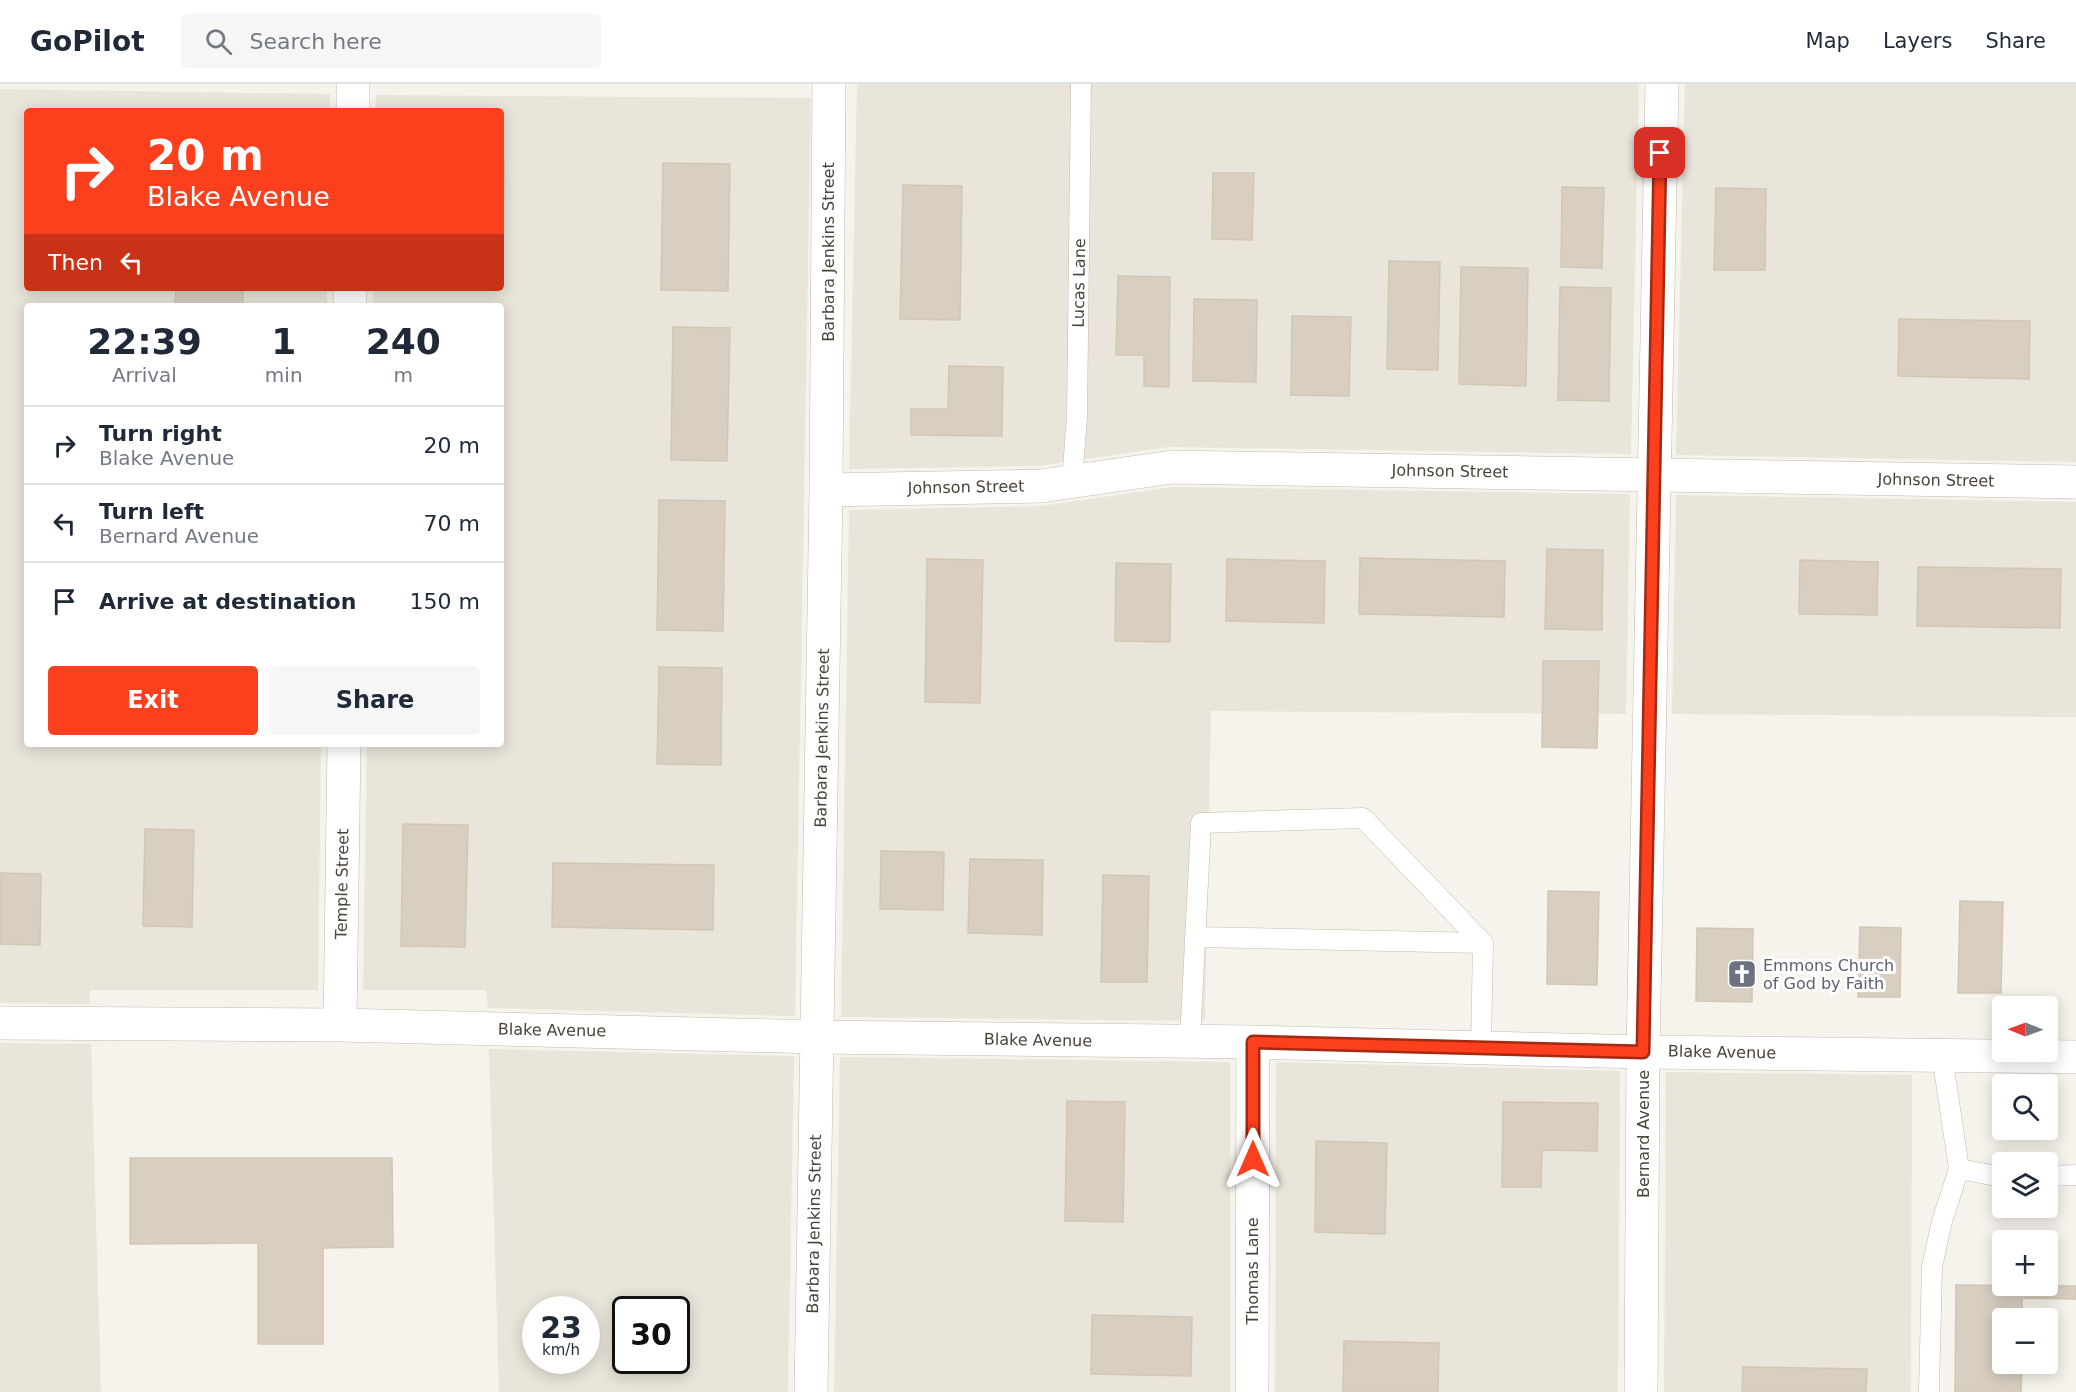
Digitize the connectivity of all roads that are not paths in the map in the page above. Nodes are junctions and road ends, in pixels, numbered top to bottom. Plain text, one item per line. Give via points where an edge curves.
1 (353, 84) edge
2 (829, 84) edge
3 (1081, 84) edge
4 (1662, 84) edge
5 (353, 108) edge
6 (1653, 475) junction
7 (1072, 481) junction
8 (2076, 482) edge
9 (826, 490) junction
10 (344, 747) edge
11 (1195, 937) junction
12 (1483, 943) junction
13 (0, 1023) edge
14 (340, 1025) junction
15 (817, 1037) junction
16 (1190, 1041) junction
17 (1253, 1042) junction
18 (1481, 1048) junction
19 (1643, 1052) junction
20 (1942, 1055) junction
21 (2076, 1057) edge
22 (1959, 1169) junction
23 (1992, 1175) edge
24 (2076, 1175) edge
25 (2058, 1176) edge
26 (812, 1392) edge
27 (1252, 1392) edge
28 (1641, 1392) edge
29 (1929, 1392) edge

1 - 5 street
2 - 9 street, Barbara Jenkins Street
3 - 7 lane, Lucas Lane via 1077,417
4 - 6 street, Bernard Avenue
6 - 7 street, Johnson Street via 1172,467
6 - 8 street, Johnson Street
6 - 19 street, Bernard Avenue
7 - 9 street, Johnson Street via 1041,486
9 - 15 street, Barbara Jenkins Street
10 - 14 street, Temple Street
11 - 12 lane
11 - 12 lane via 1201,823 1364,818
11 - 16 lane
12 - 18 lane
13 - 14 street, Blake Avenue
14 - 15 street, Blake Avenue
15 - 16 street, Blake Avenue
15 - 26 street, Barbara Jenkins Street
16 - 17 street, Blake Avenue
17 - 18 street, Blake Avenue
17 - 27 street, Thomas Lane
18 - 19 street, Blake Avenue
19 - 20 street, Blake Avenue
19 - 28 street, Bernard Avenue
20 - 21 street, Blake Avenue
20 - 22 lane
22 - 23 lane
22 - 29 lane via 1932,1267
24 - 25 lane

